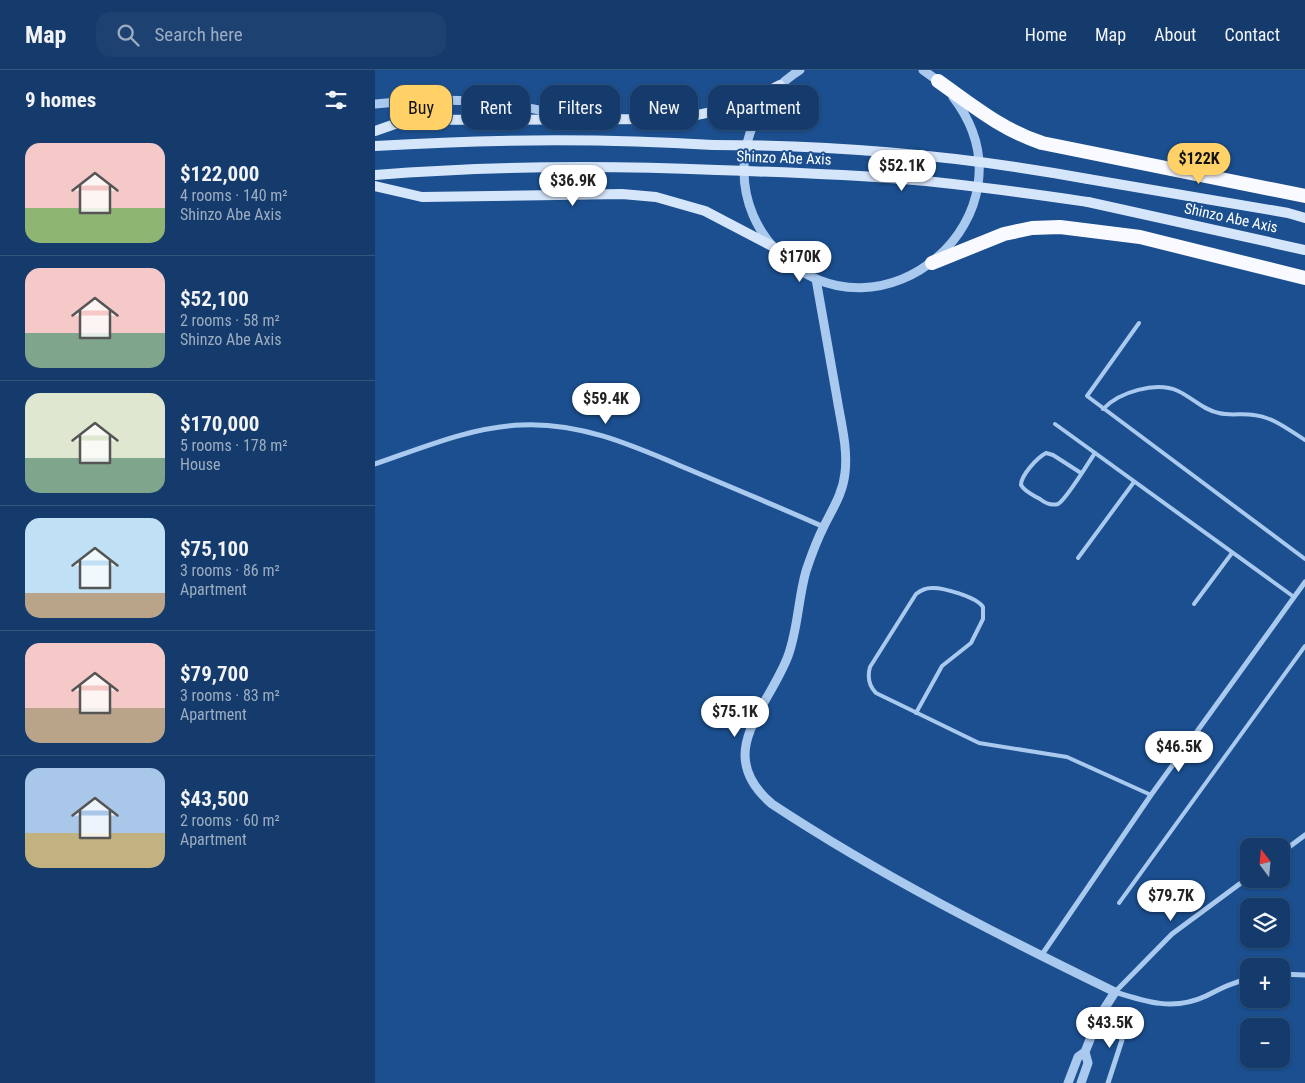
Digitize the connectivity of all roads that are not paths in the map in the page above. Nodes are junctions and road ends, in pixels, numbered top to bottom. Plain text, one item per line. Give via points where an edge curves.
1 (800, 70) edge
2 (923, 70) edge
3 (793, 73) edge
4 (938, 81) junction
5 (780, 85) edge
6 (375, 104) edge
7 (540, 111) edge
8 (708, 112) edge
9 (540, 119) edge
10 (620, 119) edge
11 (751, 130) edge
12 (375, 131) edge
13 (375, 146) edge
14 (375, 175) edge
15 (375, 186) edge
16 (1305, 196) edge
17 (1287, 213) junction
18 (1305, 214) edge
19 (1305, 218) edge
20 (772, 246) junction
21 (1305, 250) edge
22 (932, 263) junction
23 (816, 278) junction
24 (1305, 278) edge
25 (1139, 323) dead end
26 (1103, 409) junction
27 (1055, 424) dead end
28 (1305, 440) edge
29 (1095, 453) junction
30 (375, 464) edge
31 (1081, 473) junction
32 (1134, 482) junction
33 (824, 527) junction
34 (1232, 553) junction
35 (1078, 558) dead end
36 (1305, 559) edge
37 (1305, 582) edge
38 (1294, 597) junction
39 (1194, 604) dead end
40 (1305, 646) edge
41 (917, 713) junction
42 (1151, 795) junction
43 (1305, 835) edge
44 (1290, 846) edge
45 (1240, 883) edge
46 (1119, 903) dead end
47 (1041, 956) junction
48 (1290, 974) edge
49 (1305, 975) edge
50 (1240, 982) edge
51 (1115, 992) junction
52 (1099, 1017) junction
53 (1085, 1052) junction
54 (1068, 1083) edge
55 (1081, 1083) edge
56 (1108, 1083) edge

1 - 3 street
2 - 4 street
3 - 5 street
4 - 16 highway via 992,120 1016,134 1042,143
4 - 22 street via 950,92 968,119 977,149 979,174 976,197 964,227
6 - 7 street via 498,102
8 - 10 main road via 671,119
9 - 12 main road via 413,120
11 - 20 street via 744,163 749,206 761,232
13 - 17 main road, Shinzo Abe Axis, bridge via 529,140 821,146 981,161
14 - 21 main road, Shinzo Abe Axis, bridge via 573,166 903,179 1088,202
15 - 20 main road via 422,197 656,196 705,211
17 - 18 main road
17 - 19 main road, Shinzo Abe Axis
20 - 23 street via 798,269
22 - 23 street via 911,276 874,286 847,286
22 - 24 highway via 1004,234 1060,227 1140,237
23 - 33 street via 846,460 842,489
25 - 26 lane via 1087,396
26 - 28 lane via 1124,395 1167,388 1219,413 1267,418
26 - 36 lane
27 - 29 lane
29 - 31 lane
29 - 32 lane
30 - 33 street via 438,442 493,428 540,425 568,428 633,445
31 - 31 lane via 1053,454 1046,454 1024,476 1021,485 1027,492 1055,504 1061,501
32 - 34 lane
32 - 35 lane
33 - 47 street via 806,571 791,648 748,734 745,758 752,782 781,810 895,878
34 - 38 lane
34 - 39 lane
37 - 38 street
38 - 42 street
40 - 46 lane
41 - 41 lane via 942,666 971,643 984,615 983,606 977,600 936,588 920,591 912,597 872,664 868,676 873,690
41 - 42 lane via 979,743 1067,757
42 - 47 street
43 - 44 street
45 - 51 street via 1172,934
47 - 51 street
48 - 49 street
50 - 51 street via 1173,1005
51 - 52 street
52 - 53 street
52 - 56 street via 1116,1028 1122,1040
53 - 54 street via 1078,1057
53 - 55 street via 1088,1063

